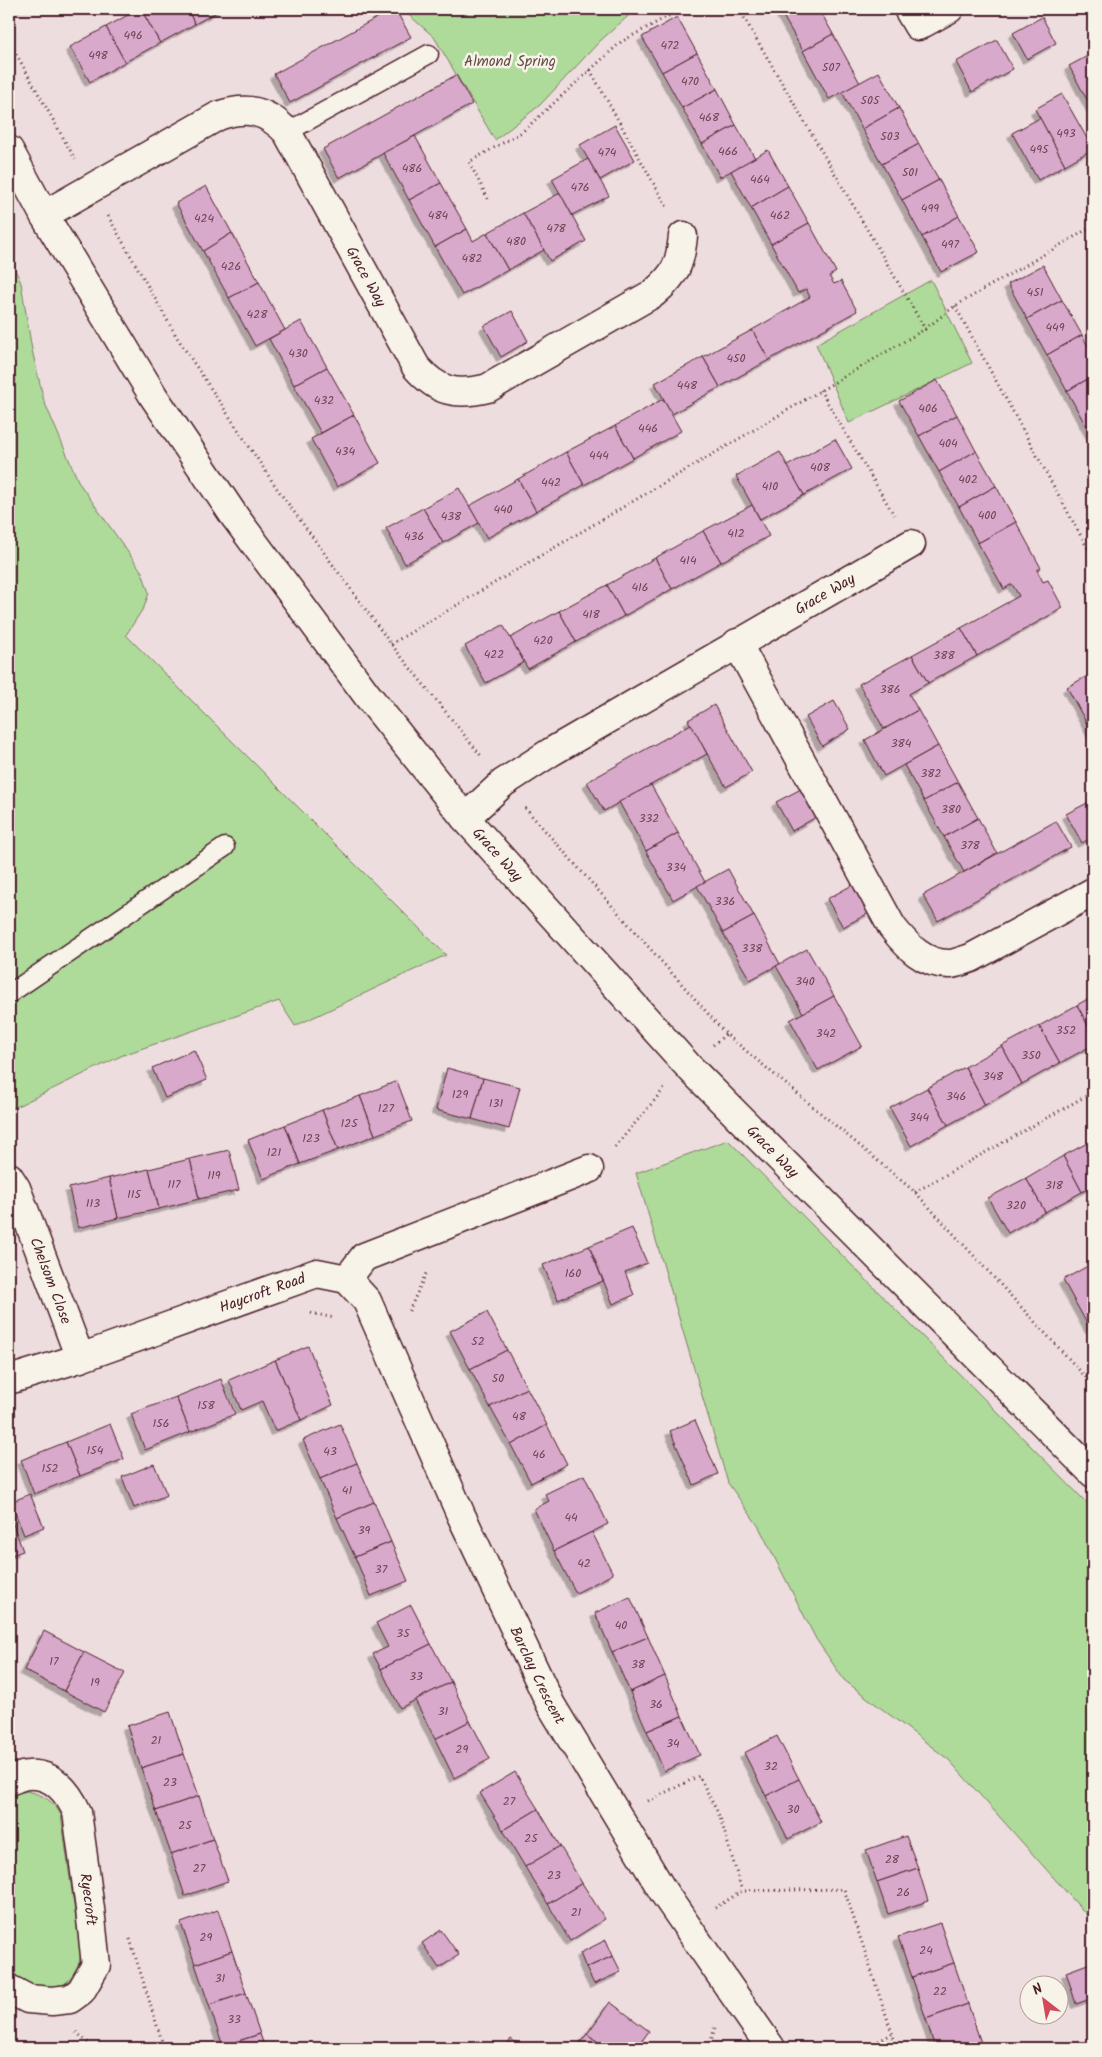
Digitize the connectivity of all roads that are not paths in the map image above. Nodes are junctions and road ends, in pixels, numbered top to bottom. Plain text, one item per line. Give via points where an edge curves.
1 (908, 9) edge
2 (949, 9) edge
3 (429, 54) dead end
4 (287, 132) junction
5 (9, 150) edge
6 (44, 215) junction
7 (683, 236) road end
8 (911, 544) road end
9 (737, 643) junction
10 (465, 818) junction
11 (225, 847) dead end
12 (1093, 892) edge
13 (9, 994) edge
14 (588, 1169) road end
15 (9, 1178) edge
16 (347, 1279) junction
17 (80, 1358) junction
18 (9, 1380) edge
19 (1093, 1473) edge
20 (9, 1781) edge
21 (9, 1989) edge
22 (771, 2048) edge

1 - 2 street via 918,26
3 - 4 lane
4 - 6 street, Grace Way via 264,114 235,110 218,116
4 - 7 street, Grace Way via 416,367 436,386 453,392 470,393 488,388 654,293 669,281 676,269 681,258
5 - 6 street, Grace Way
6 - 10 street, Grace Way via 154,397 235,516 367,695
8 - 9 street, Grace Way
9 - 10 street, Grace Way via 551,752 503,783
9 - 12 street via 892,927 914,952 927,960 952,964 971,958
10 - 19 street, Grace Way via 689,1067
11 - 13 lane
14 - 16 street via 364,1257
15 - 17 street, Chelsom Close via 16,1188
16 - 17 street, Haycroft Road via 317,1273
16 - 22 street, Barclay Crescent via 367,1301 462,1515 552,1705 664,1893
17 - 18 street, Haycroft Road
20 - 21 street, Ryecroft via 28,1775 44,1777 71,1797 77,1812 96,1965 81,1991 70,1999 28,1999

